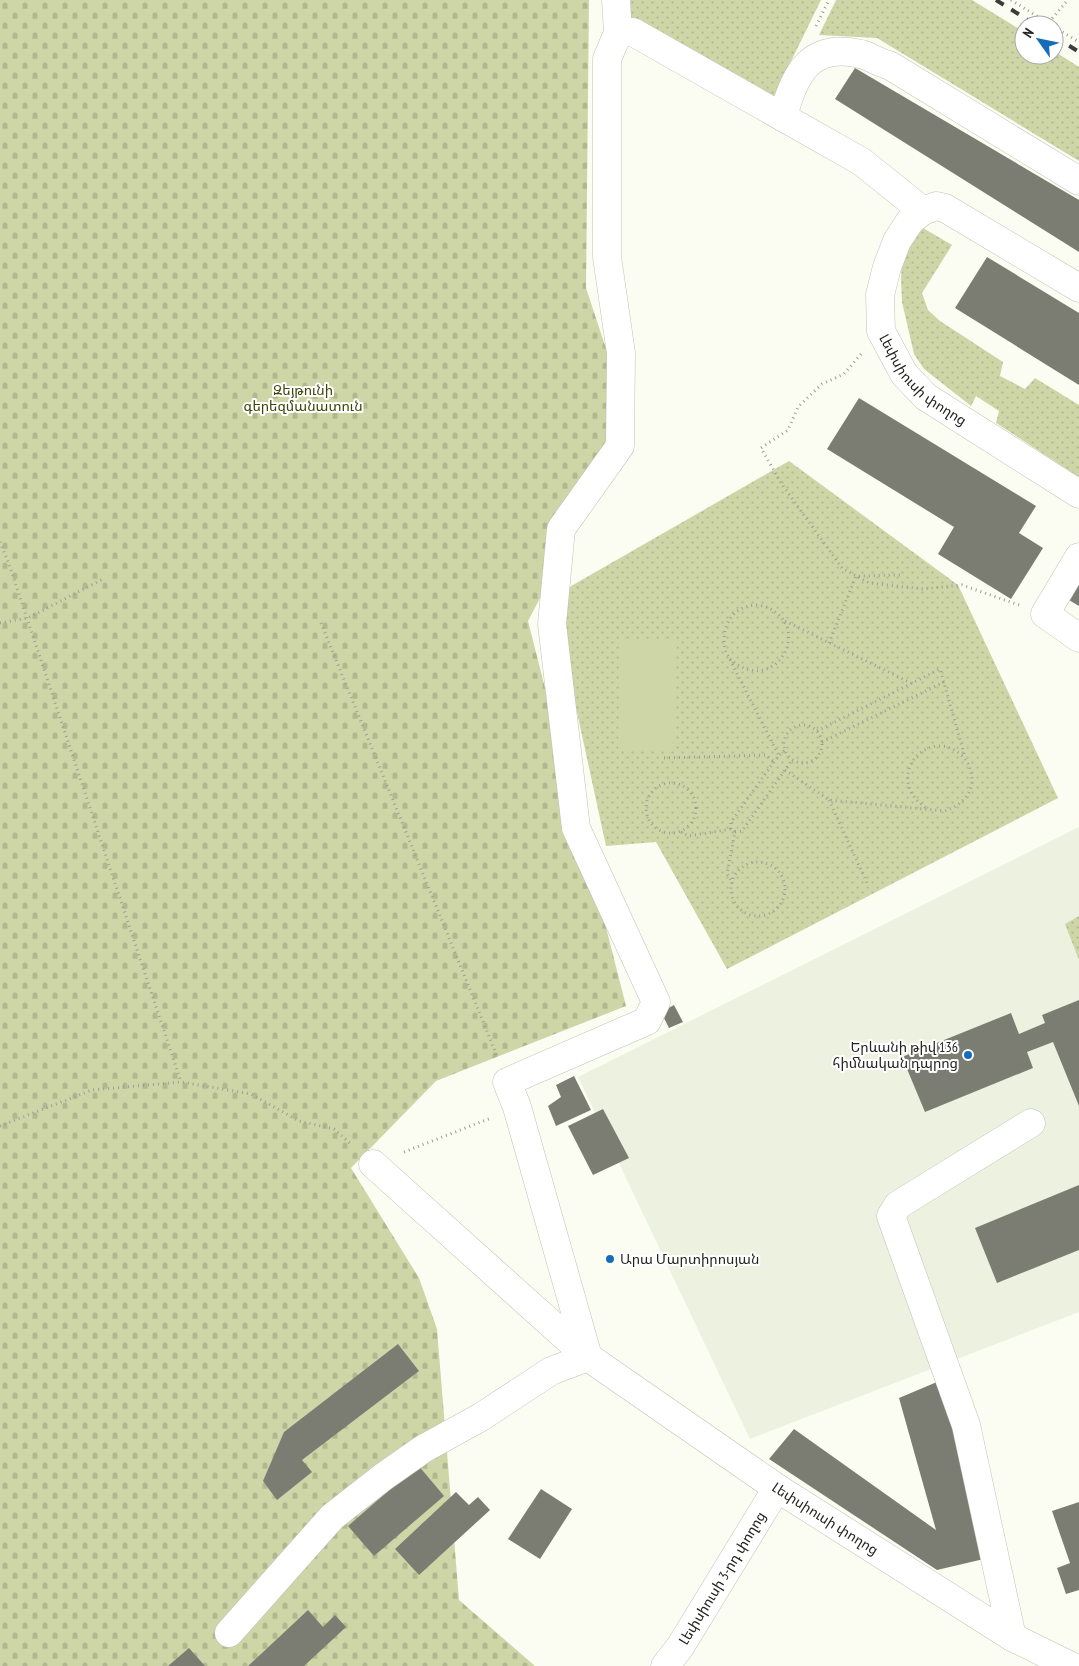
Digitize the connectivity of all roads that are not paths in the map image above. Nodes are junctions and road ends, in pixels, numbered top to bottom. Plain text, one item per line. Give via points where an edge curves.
1 (616, 0) edge
2 (618, 33) junction
3 (783, 117) junction
4 (1079, 181) edge
5 (923, 210) junction
6 (1079, 288) edge
7 (1079, 494) edge
8 (1079, 557) edge
9 (1079, 638) edge
10 (1032, 1123) dead end
11 (373, 1164) road end
12 (588, 1357) junction
13 (777, 1488) junction
14 (229, 1633) dead end
15 (1012, 1637) junction
16 (664, 1666) edge
17 (1071, 1666) edge

1 - 2 street
2 - 3 street via 633,32
2 - 12 street via 607,59 607,257 621,352 620,446 561,529 552,624 576,828 656,1002 647,1021 508,1082
3 - 4 street via 798,75 809,62 824,53 858,54 889,65
3 - 5 street via 862,162
5 - 6 street via 936,206 945,208
5 - 7 street, Լեփսիուսի փողոց via 910,221 897,241 880,295 881,331 904,374 926,397
8 - 9 street via 1045,614
10 - 15 street via 898,1205 891,1216 966,1425
11 - 12 street, Լեփսիուսի փողոց
12 - 13 street, Լեփսիուսի փողոց
12 - 14 street via 552,1371 383,1477 332,1517
13 - 15 street, Լեփսիուսի փողոց
13 - 16 street, Լեփսիուսի 3-րդ փողոց via 680,1647
15 - 17 street, Լեփսիուսի փողոց

